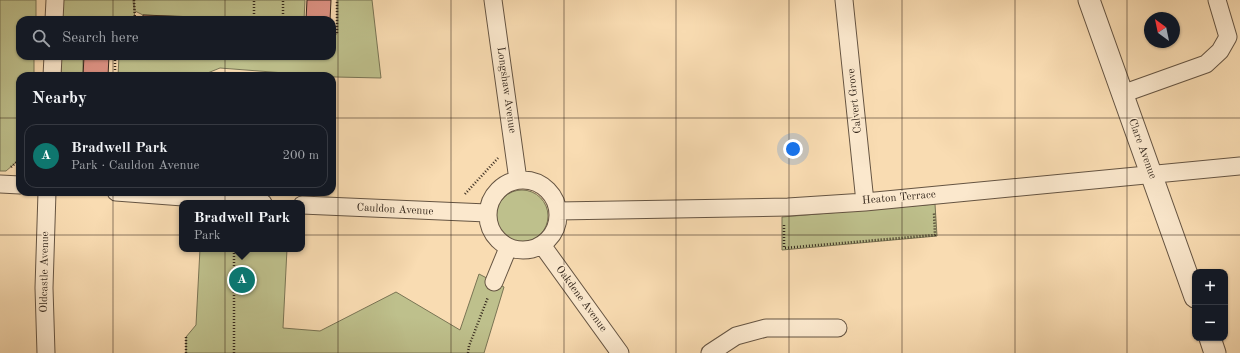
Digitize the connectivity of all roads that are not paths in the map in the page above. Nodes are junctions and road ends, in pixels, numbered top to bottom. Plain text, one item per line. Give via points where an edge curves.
1 (55, 0) edge
2 (493, 0) edge
3 (844, 0) edge
4 (1089, 0) edge
5 (1217, 0) edge
6 (54, 16) edge
7 (53, 60) edge
8 (52, 72) edge
9 (1122, 94) junction
10 (1240, 166) edge
11 (1152, 175) junction
12 (518, 180) junction
13 (0, 184) edge
14 (16, 185) edge
15 (47, 196) edge
16 (169, 196) edge
17 (223, 200) edge
18 (865, 202) junction
19 (305, 205) edge
20 (558, 211) junction
21 (487, 214) junction
22 (542, 245) junction
23 (508, 248) junction
24 (494, 282) road end
25 (1192, 288) edge
26 (838, 328) dead end
27 (1211, 341) edge
28 (46, 353) edge
29 (620, 353) edge
30 (710, 353) edge
31 (1215, 353) edge

1 - 6 street
2 - 12 street, Longshaw Avenue
3 - 18 street, Calvert Grove
4 - 9 street, Clare Avenue
5 - 9 street via 1228,37 1220,51 1206,64
7 - 8 street
9 - 11 street, Clare Avenue
10 - 11 street, Heaton Terrace
11 - 18 street, Heaton Terrace
11 - 25 street, Clare Avenue
12 - 20 street via 535,182 542,186 551,194
12 - 21 street via 508,183 494,194
13 - 14 street
15 - 28 street, Oldcastle Avenue via 44,288
16 - 17 street
18 - 20 street, Heaton Terrace via 788,207
19 - 21 street, Cauldon Avenue
20 - 22 street via 553,233
21 - 23 street via 496,240
22 - 23 street via 522,251
22 - 29 street, Oakdene Avenue
23 - 24 street
26 - 30 street via 766,328 736,336
27 - 31 street

